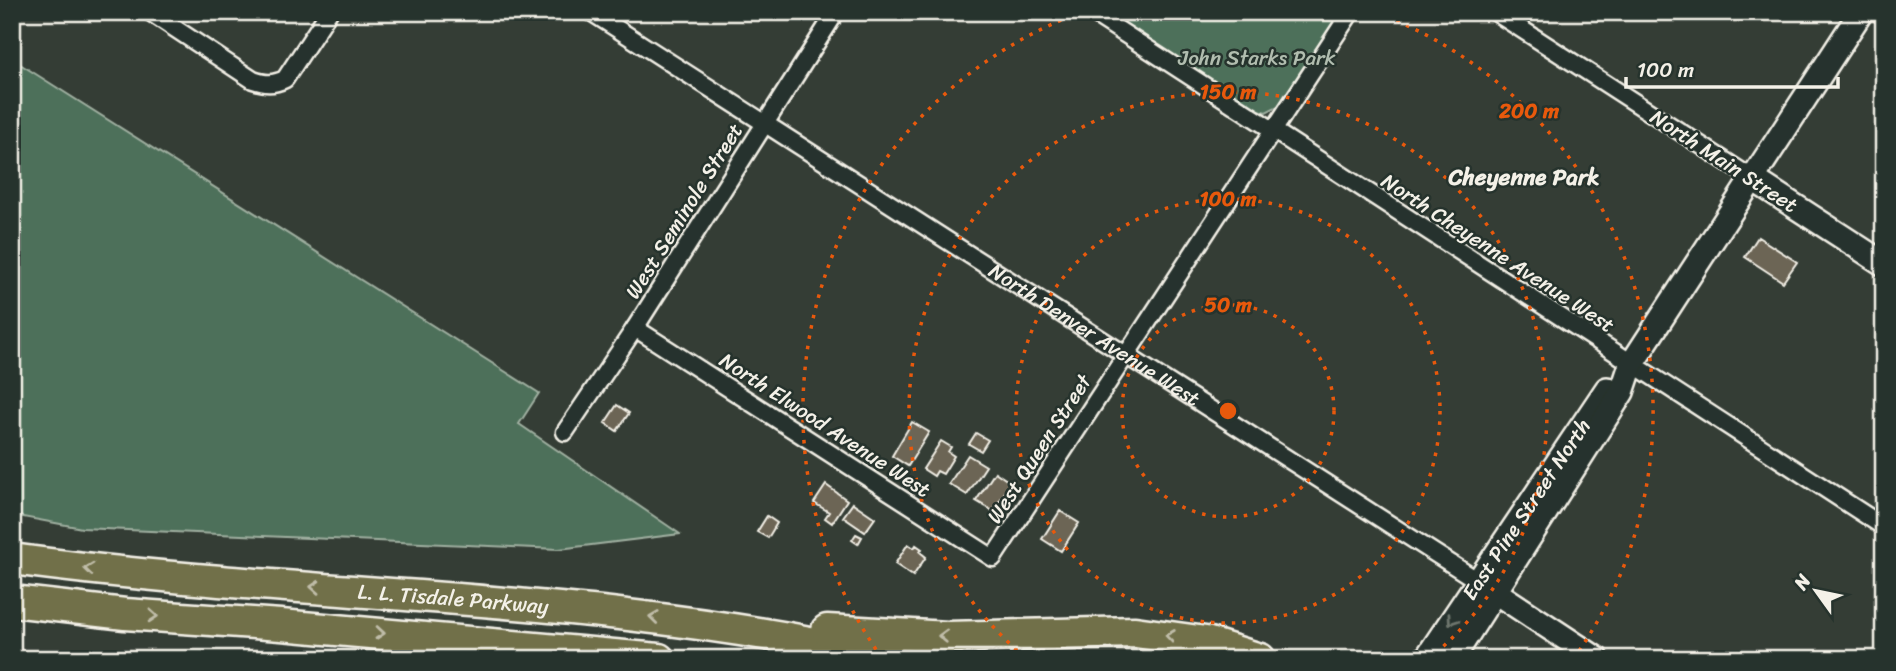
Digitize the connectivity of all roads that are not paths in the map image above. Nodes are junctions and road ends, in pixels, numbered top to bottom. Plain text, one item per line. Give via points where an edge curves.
1 (150, 12) edge
2 (328, 12) edge
3 (591, 12) edge
4 (836, 12) edge
5 (1091, 12) edge
6 (1351, 12) edge
7 (1494, 12) edge
8 (1861, 12) edge
9 (1878, 12) edge
10 (1884, 16) edge
11 (764, 123) junction
12 (1274, 132) junction
13 (1753, 179) junction
14 (1884, 264) edge
15 (635, 328) junction
16 (1126, 356) junction
17 (1631, 365) junction
18 (565, 432) dead end
19 (1884, 527) edge
20 (993, 558) joint
21 (12, 559) edge
22 (1486, 586) junction
23 (12, 600) edge
24 (722, 625) junction
25 (443, 639) junction
26 (536, 659) edge
27 (659, 659) edge
28 (890, 659) edge
29 (1260, 659) edge
30 (1426, 659) edge
31 (1451, 659) edge
32 (1597, 659) edge

1 - 2 street via 253,80 275,84 285,79
3 - 11 street, North Denver Avenue West
4 - 11 street, West Seminole Street
5 - 12 street, North Cheyenne Avenue West
6 - 12 street, West Queen Street
7 - 13 street, North Main Street
8 - 13 street, East Pine Street North
9 - 10 street
11 - 15 street, West Seminole Street
11 - 16 street, North Denver Avenue West
12 - 16 street, West Queen Street
12 - 17 street, North Cheyenne Avenue West
13 - 14 street, North Main Street
13 - 17 street, East Pine Street North
15 - 18 street, West Seminole Street
15 - 20 street, North Elwood Avenue West
16 - 20 street, West Queen Street
16 - 22 street, North Denver Avenue West
17 - 19 street, North Cheyenne Avenue West
17 - 22 street, East Pine Street North via 1622,392
24 -> 21 highway, L. L. Tisdale Parkway
22 -> 30 street, East Pine Street North
22 - 31 street, East Pine Street North
22 - 32 street, North Denver Avenue West
23 -> 25 highway, L. L. Tisdale Parkway via 125,614
24 - 28 highway, L. L. Tisdale Parkway
29 -> 24 highway via 1206,642 1135,632 947,637
25 - 26 highway
25 - 27 highway, L. L. Tisdale Parkway

